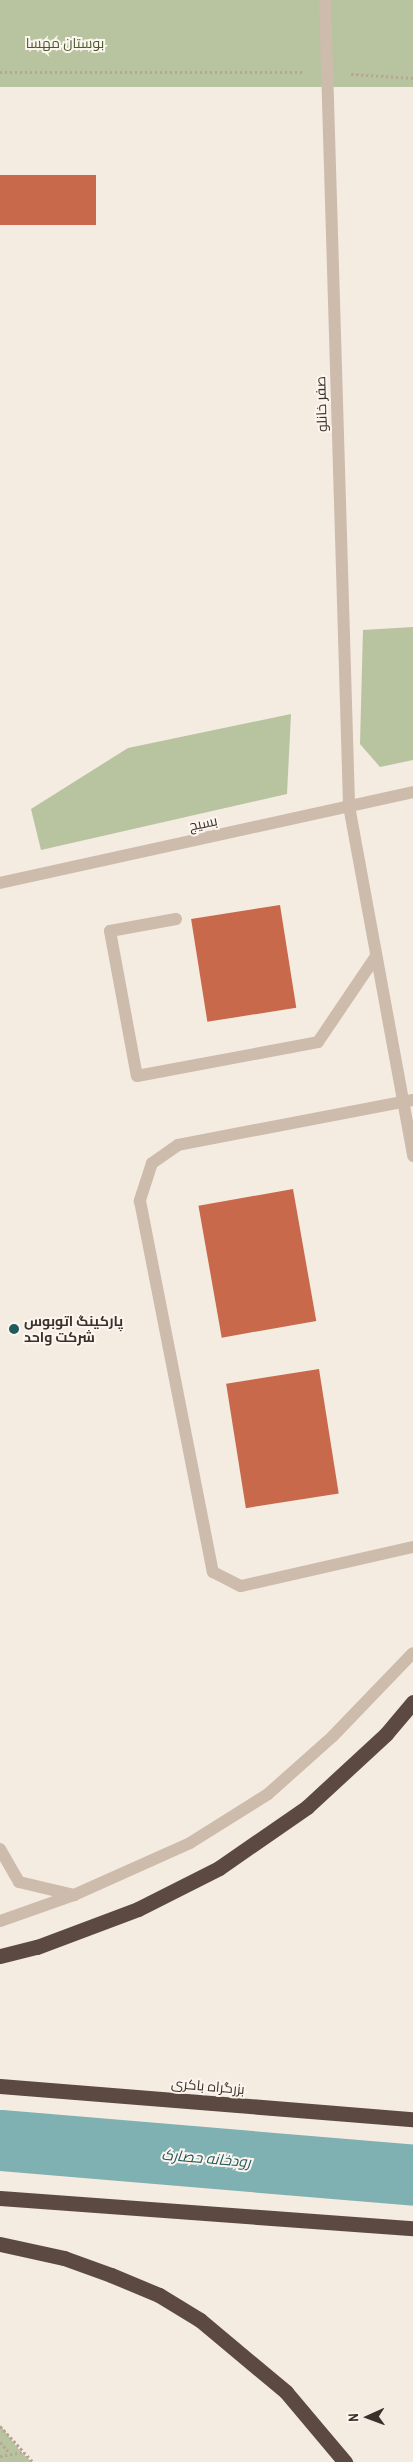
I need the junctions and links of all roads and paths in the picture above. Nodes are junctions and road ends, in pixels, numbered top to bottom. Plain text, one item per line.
1 (325, 0) edge
2 (0, 72) edge
3 (326, 72) junction
4 (413, 78) edge
5 (413, 792) edge
6 (349, 806) junction
7 (0, 883) edge
8 (176, 919) dead end
9 (376, 956) junction
10 (408, 1101) edge
11 (413, 1156) edge
12 (413, 1547) edge
13 (413, 1653) edge
14 (413, 1702) edge
15 (0, 1849) edge
16 (74, 1895) junction
17 (0, 1920) edge
18 (0, 1956) edge
19 (0, 2086) edge
20 (413, 2119) edge
21 (0, 2198) edge
22 (413, 2228) edge
23 (0, 2244) edge
24 (0, 2426) edge
25 (0, 2442) edge
26 (8, 2451) junction
27 (0, 2456) edge
28 (28, 2456) junction
29 (33, 2462) edge
30 (345, 2462) edge

1 - 3 street, صفر خانلو
2 - 3 path
3 - 4 path
3 - 6 street, صفر خانلو
5 - 6 street, بسیج
6 - 7 street, بسیج
6 - 9 street, صفر خانلو
8 - 9 street
9 - 10 street, صفر خانلو
10 - 11 street, صفر خانلو
10 - 12 street
13 - 16 street
14 - 18 highway
15 - 16 street
16 - 17 street
19 - 20 highway, بزرگراه باکری
21 - 22 highway
23 - 30 highway
24 - 28 path
25 - 26 path
26 - 27 path
26 - 28 path
28 - 29 path

